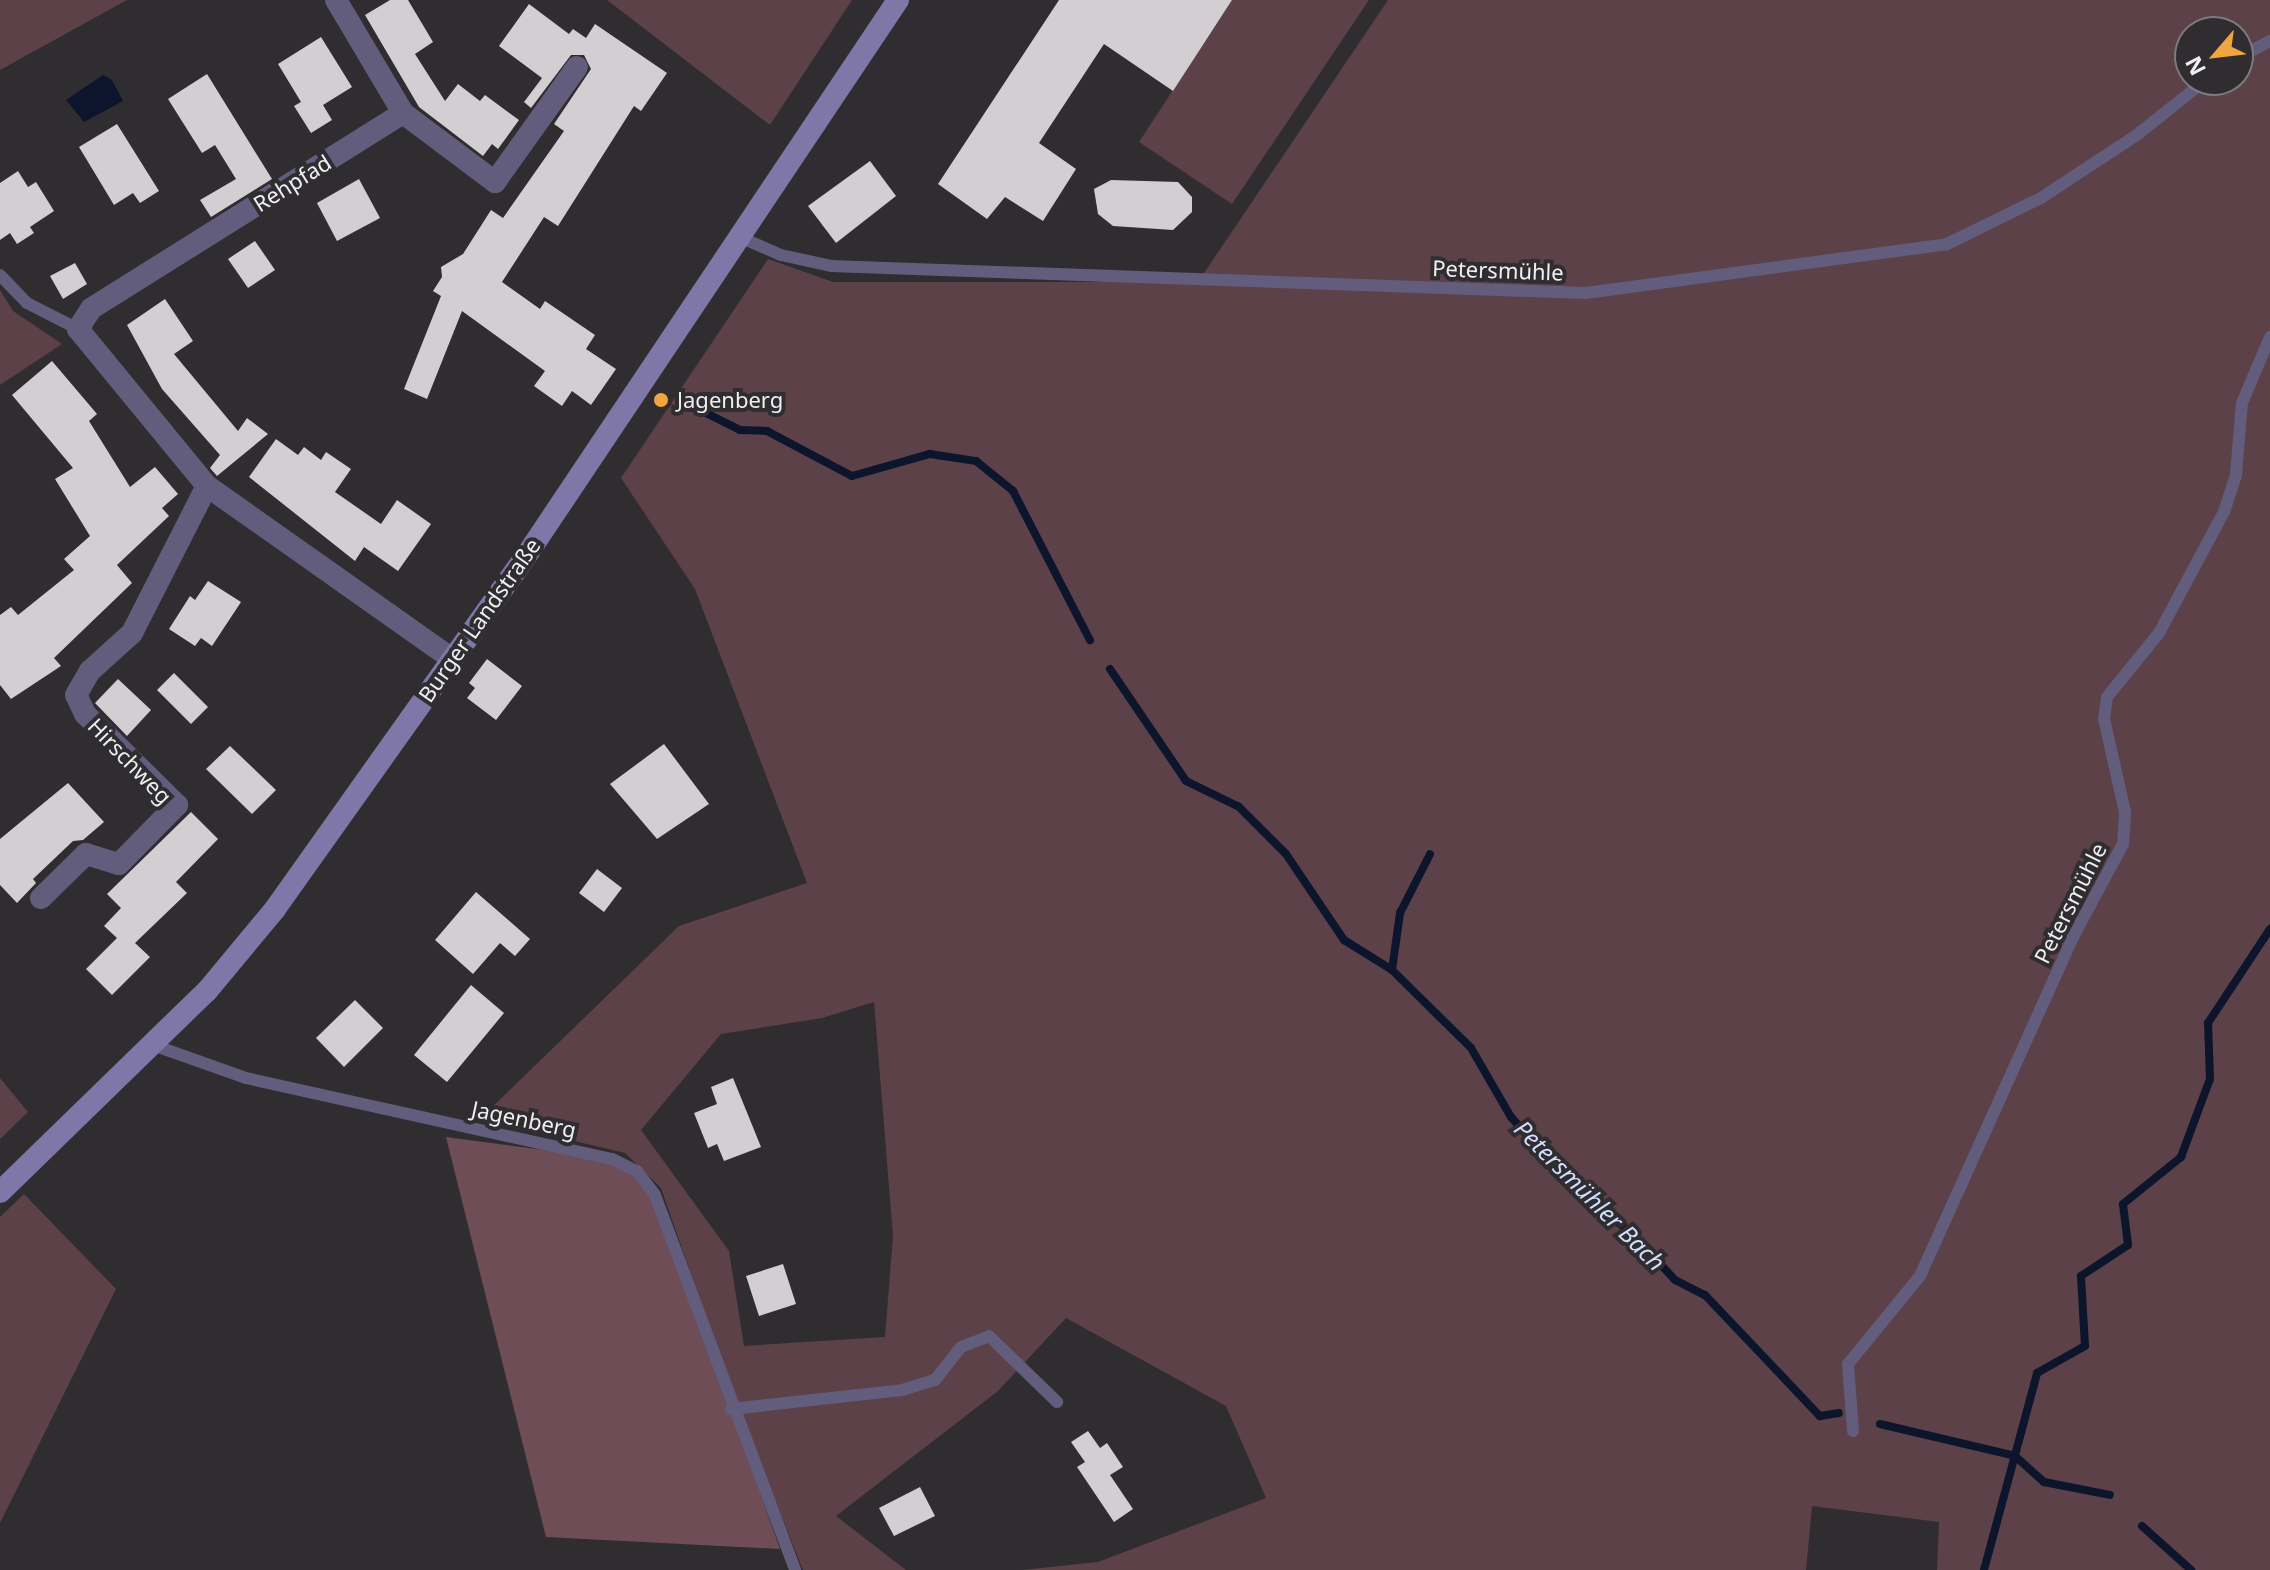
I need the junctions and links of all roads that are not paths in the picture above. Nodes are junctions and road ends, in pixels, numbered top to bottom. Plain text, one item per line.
1 (336, 0) edge
2 (898, 0) edge
3 (577, 67) dead end
4 (2186, 96) edge
5 (403, 113) junction
6 (742, 238) junction
7 (0, 275) edge
8 (78, 329) junction
9 (2270, 337) edge
10 (207, 486) junction
11 (452, 659) junction
12 (41, 898) dead end
13 (153, 1045) junction
14 (0, 1192) edge
15 (1057, 1402) dead end
16 (731, 1409) junction
17 (1853, 1431) dead end
18 (795, 1570) edge

1 - 5 street
2 - 6 main road, Burger Landstraße
3 - 5 street
4 - 6 lane, Petersmühle
5 - 8 street, Rehpfad
6 - 11 main road, Burger Landstraße
7 - 8 lane
8 - 10 street
9 - 17 lane, Petersmühle
10 - 11 street
10 - 12 street, Hirschweg
11 - 13 main road, Burger Landstraße
13 - 14 main road, Burger Landstraße
13 - 16 lane, Jagenberg
15 - 16 lane
16 - 18 lane, Jagenberg

